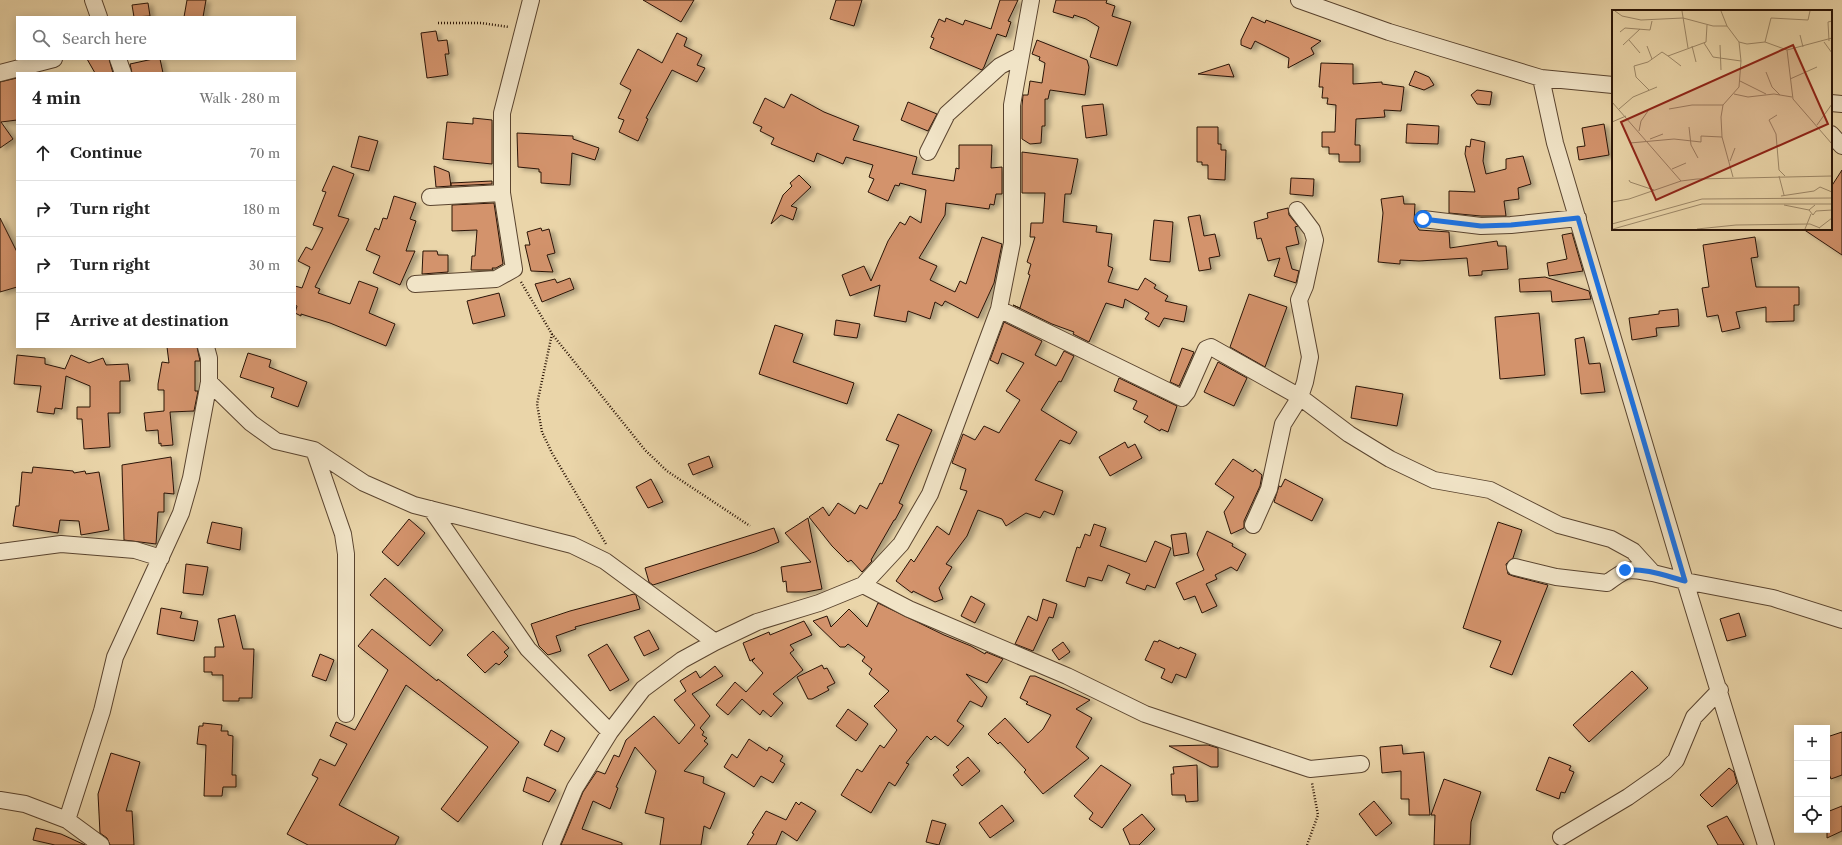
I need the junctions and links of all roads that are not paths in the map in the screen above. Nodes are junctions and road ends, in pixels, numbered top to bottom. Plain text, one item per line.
1 (93, 0) edge
2 (531, 0) edge
3 (1031, 0) edge
4 (1299, 0) edge
5 (99, 16) edge
6 (1020, 56) junction
7 (50, 60) edge
8 (118, 60) edge
9 (123, 72) edge
10 (0, 73) edge
11 (1541, 78) junction
12 (1612, 84) edge
13 (1832, 103) edge
14 (1842, 104) edge
15 (1832, 135) edge
16 (1842, 146) edge
17 (928, 152) dead end
18 (502, 193) junction
19 (430, 197) dead end
20 (1297, 210) dead end
21 (1578, 218) junction
22 (1423, 219) dead end
23 (415, 284) dead end
24 (999, 309) junction
25 (206, 348) edge
26 (209, 382) junction
27 (1300, 397) junction
28 (314, 450) junction
29 (431, 509) junction
30 (1253, 525) dead end
31 (0, 552) edge
32 (160, 558) junction
33 (1515, 567) dead end
34 (1653, 572) junction
35 (1685, 581) junction
36 (863, 585) junction
37 (1842, 620) edge
38 (715, 642) junction
39 (1720, 690) junction
40 (346, 714) dead end
41 (610, 732) junction
42 (1361, 764) dead end
43 (0, 800) edge
44 (67, 820) junction
45 (1560, 837) dead end
46 (101, 845) edge
47 (551, 845) edge
48 (1766, 845) edge

1 - 5 street
2 - 18 street
3 - 6 street
4 - 11 street
6 - 17 street
6 - 24 street
7 - 10 street
8 - 9 street
11 - 12 street
11 - 21 street
13 - 14 street
15 - 16 street
18 - 19 street
18 - 23 street
20 - 27 street
21 - 22 street
21 - 35 street
24 - 27 street
24 - 36 street
25 - 26 street
26 - 28 street
26 - 32 street
27 - 30 street
27 - 34 street
28 - 29 street
28 - 40 street
29 - 38 street
29 - 41 street
31 - 32 street
32 - 44 street
33 - 34 street
34 - 35 street
35 - 37 street
35 - 39 street
36 - 38 street
36 - 42 street
38 - 41 street
39 - 45 street
39 - 48 street
41 - 47 street
43 - 44 street
44 - 46 street

